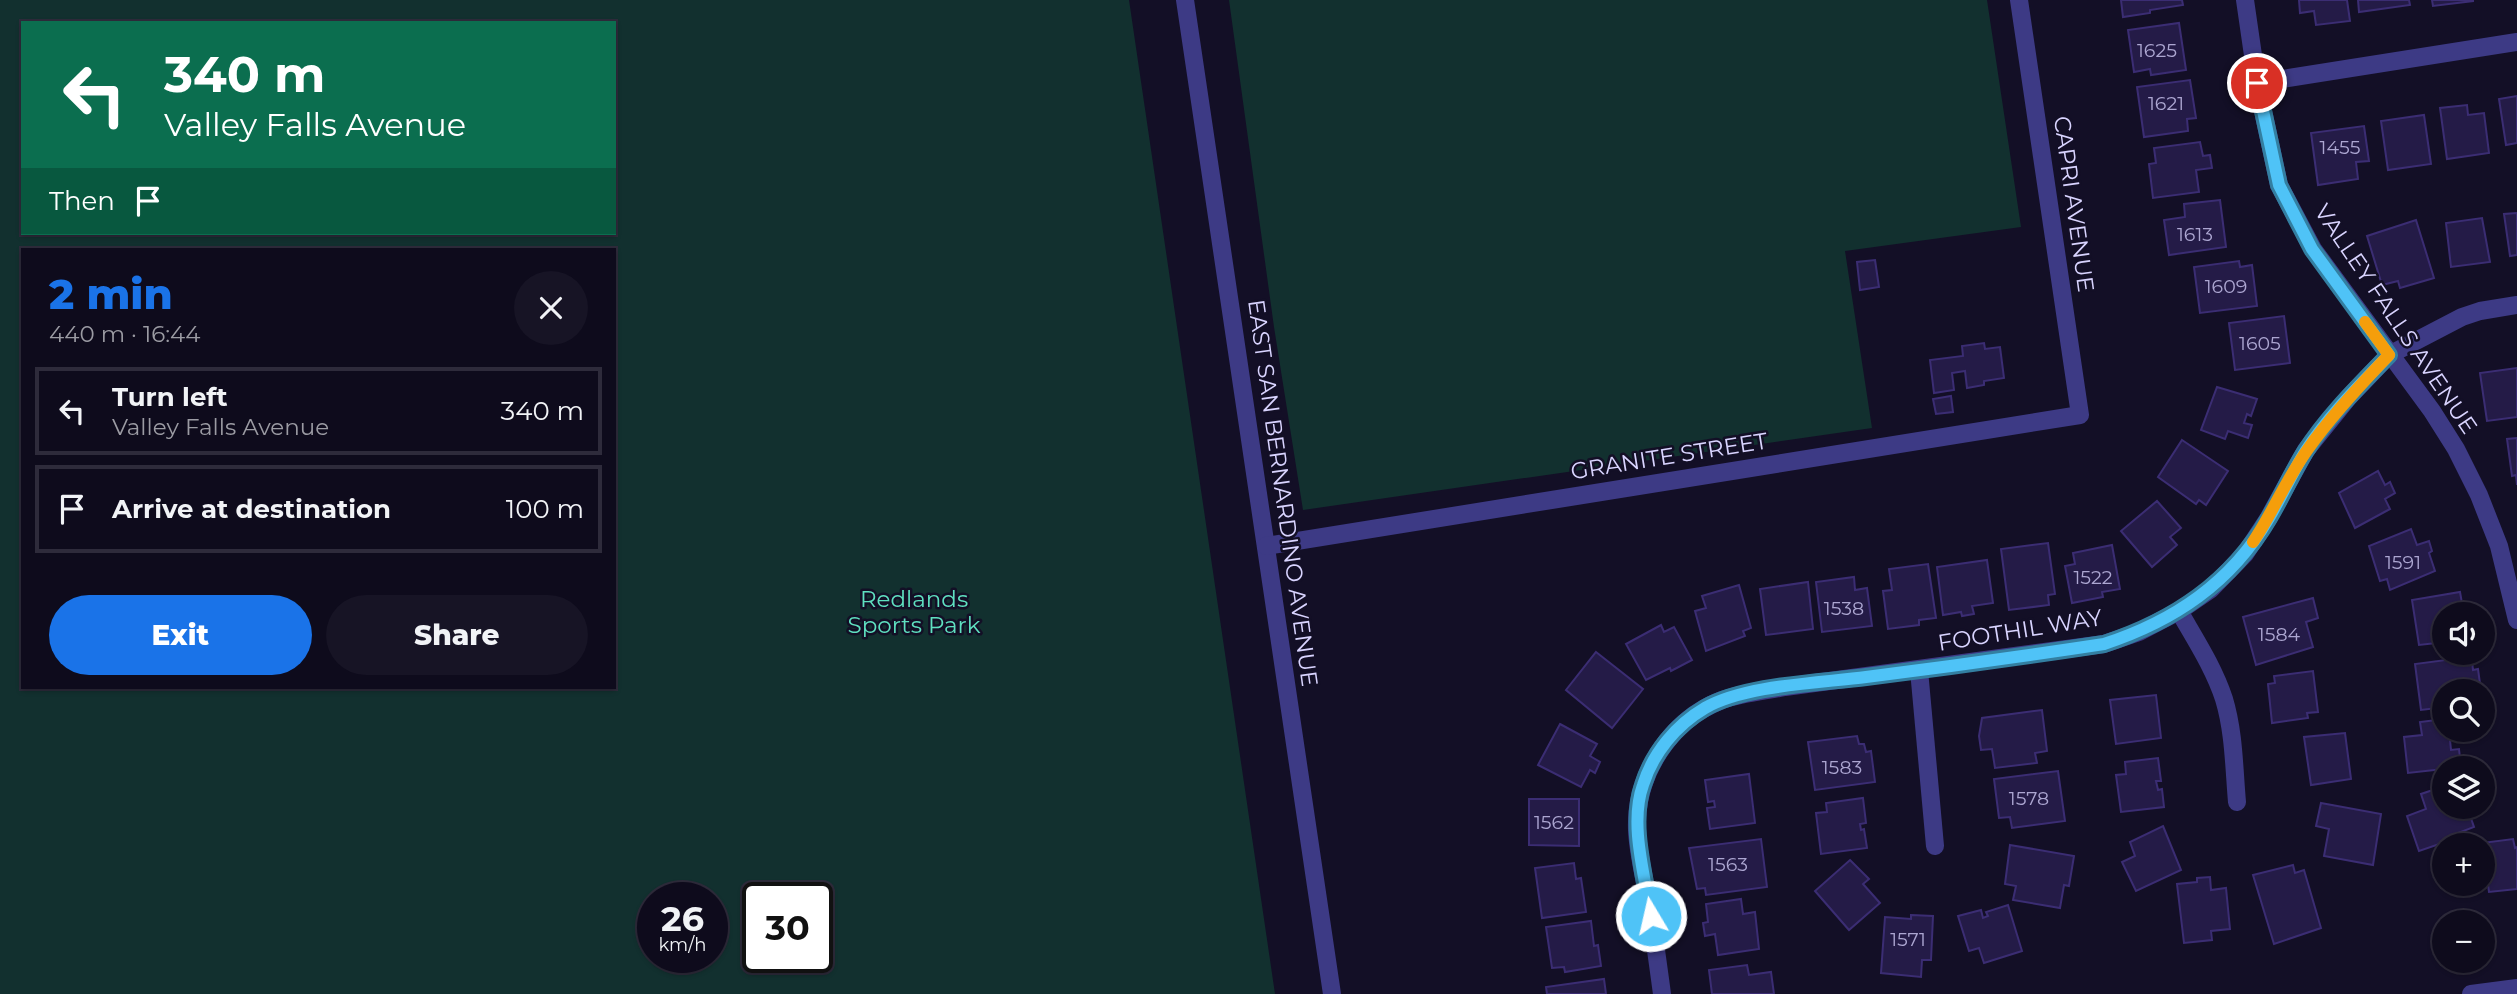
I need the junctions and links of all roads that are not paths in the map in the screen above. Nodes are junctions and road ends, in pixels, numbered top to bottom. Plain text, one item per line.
1 (1185, 0) edge
2 (2020, 0) edge
3 (2245, 0) edge
4 (2517, 42) edge
5 (2257, 83) junction
6 (2517, 305) edge
7 (2389, 355) junction
8 (2080, 415) joint
9 (1266, 546) junction
10 (2179, 611) junction
11 (2517, 620) edge
12 (1919, 670) junction
13 (2237, 802) dead end
14 (1935, 846) dead end
15 (2517, 988) edge
16 (1332, 994) edge
17 (1662, 994) edge
18 (2471, 994) edge

1 - 9 street, EAST SAN BERNARDINO AVENUE
2 - 8 street, CAPRI AVENUE
3 - 5 street, VALLEY FALLS AVENUE
4 - 5 street
5 - 7 street, VALLEY FALLS AVENUE
6 - 7 street, FOOTHIL WAY
7 - 10 street, FOOTHIL WAY
7 - 11 street, VALLEY FALLS AVENUE
8 - 9 street, GRANITE STREET
9 - 16 street, EAST SAN BERNARDINO AVENUE
10 - 12 street, FOOTHIL WAY
10 - 13 street
12 - 14 street
12 - 17 street, FOOTHIL WAY
15 - 18 street

